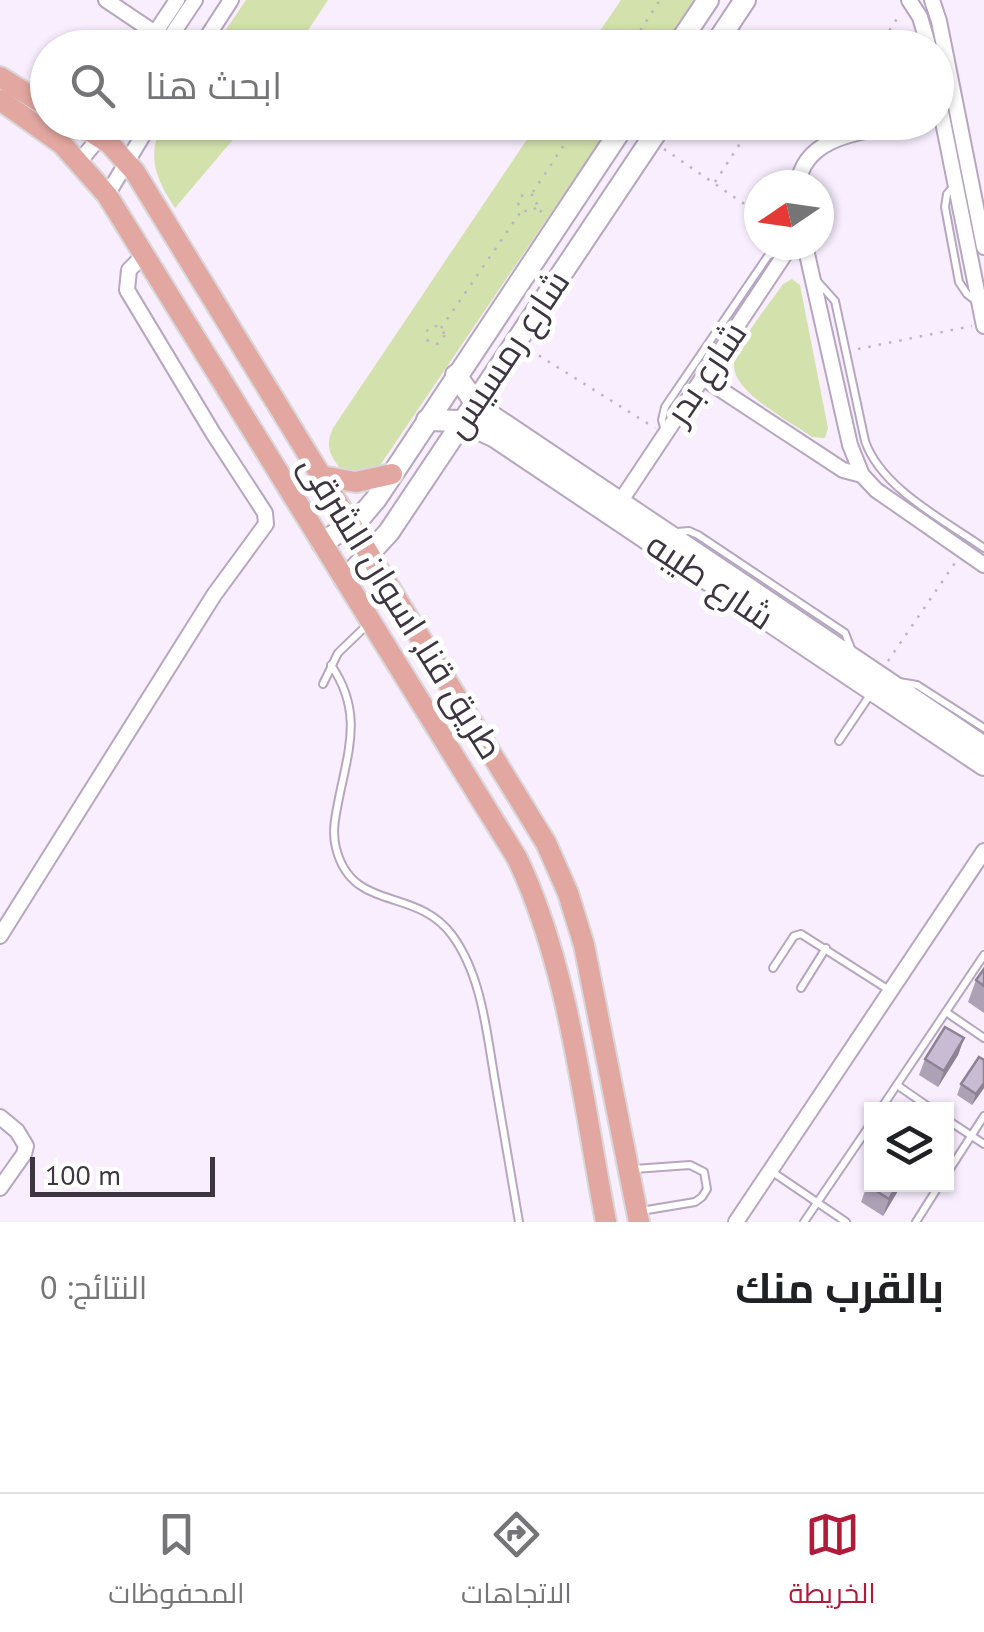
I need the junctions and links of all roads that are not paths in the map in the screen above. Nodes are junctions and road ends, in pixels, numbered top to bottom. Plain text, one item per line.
1 (106, 0) edge
2 (177, 0) edge
3 (196, 0) edge
4 (231, 0) edge
5 (708, 0) edge
6 (745, 0) edge
7 (909, 0) edge
8 (937, 2) edge
9 (151, 30) edge
10 (157, 30) edge
11 (175, 30) edge
12 (211, 30) edge
13 (688, 30) edge
14 (725, 30) edge
15 (924, 30) edge
16 (942, 30) edge
17 (0, 77) edge
18 (954, 90) edge
19 (30, 95) edge
20 (0, 100) edge
21 (30, 120) edge
22 (58, 140) edge
23 (98, 140) edge
24 (113, 140) edge
25 (139, 140) edge
26 (614, 140) edge
27 (652, 140) edge
28 (839, 140) edge
29 (945, 140) edge
30 (80, 160) junction
31 (126, 160) junction
32 (802, 170) edge
33 (956, 184) junction
34 (107, 194) junction
35 (984, 246) edge
36 (144, 254) junction
37 (765, 260) edge
38 (785, 260) edge
39 (802, 260) edge
40 (979, 276) edge
41 (811, 278) junction
42 (979, 302) junction
43 (984, 325) edge
44 (456, 375) junction
45 (703, 378) junction
46 (474, 401) junction
47 (427, 420) junction
48 (461, 422) junction
49 (665, 433) junction
50 (880, 472) junction
51 (392, 474) junction
52 (321, 476) junction
53 (865, 479) junction
54 (620, 502) junction
55 (351, 526) junction
56 (322, 543) junction
57 (984, 548) edge
58 (369, 556) junction
59 (984, 569) edge
60 (345, 580) junction
61 (372, 622) junction
62 (331, 665) junction
63 (881, 682) junction
64 (323, 684) dead end
65 (984, 728) edge
66 (839, 741) dead end
67 (984, 746) edge
68 (984, 765) edge
69 (984, 851) edge
70 (0, 936) edge
71 (826, 948) junction
72 (984, 955) edge
73 (773, 968) dead end
74 (801, 988) dead end
75 (890, 991) junction
76 (946, 1012) junction
77 (984, 1038) edge
78 (896, 1085) junction
79 (885, 1102) edge
80 (921, 1102) edge
81 (984, 1116) edge
82 (0, 1117) edge
83 (954, 1124) edge
84 (864, 1134) edge
85 (972, 1136) junction
86 (984, 1144) edge
87 (954, 1162) edge
88 (628, 1167) junction
89 (770, 1170) junction
90 (0, 1188) edge
91 (935, 1192) edge
92 (817, 1202) junction
93 (640, 1218) edge
94 (519, 1222) edge
95 (606, 1222) edge
96 (736, 1222) edge
97 (804, 1222) edge
98 (846, 1222) edge
99 (916, 1222) edge

1 - 9 street
2 - 10 street
3 - 11 street
4 - 12 street
5 - 13 main road
6 - 14 main road
7 - 15 street
8 - 16 street
17 - 19 main road
18 - 35 street
20 - 21 main road, طريق قنا, اسوان الشرقى
22 - 30 main road, طريق قنا, اسوان الشرقى
23 - 30 street
24 - 31 main road, طريق قنا, اسوان الشرقى
25 - 31 street
26 - 44 main road, شارع رمسيس
27 - 46 main road, شارع رمسيس
28 - 32 street
29 - 33 street
30 - 34 main road, طريق قنا, اسوان الشرقى
31 - 34 street
31 - 52 main road, طريق قنا, اسوان الشرقى
33 - 40 street
33 - 42 lane
34 - 36 main road, طريق قنا, اسوان الشرقى
36 - 56 main road, طريق قنا, اسوان الشرقى
36 - 70 street
37 - 49 lane
38 - 45 street, شارع بدر
39 - 41 street
40 - 42 street
41 - 50 lane
41 - 53 street
42 - 43 street
44 - 46 main road, شارع طيبه
44 - 47 main road, شارع رمسيس
45 - 49 street, شارع بدر
45 - 53 street
46 - 48 main road, شارع رمسيس
46 - 54 main road, شارع طيبه
47 - 48 main road, شارع طيبه
47 - 51 main road, شارع رمسيس
48 - 58 main road, شارع رمسيس
48 - 63 main road, شارع طيبه
49 - 54 street, شارع بدر
50 - 53 street
50 - 57 lane
51 - 52 main road
51 - 55 main road, شارع رمسيس
52 - 55 main road, طريق قنا, اسوان الشرقى
53 - 59 street
54 - 63 main road, شارع طيبه
55 - 56 main road, شارع رمسيس
55 - 58 main road, طريق قنا, اسوان الشرقى
56 - 60 main road, طريق قنا, اسوان الشرقى
58 - 60 main road, شارع رمسيس
58 - 88 main road, طريق قنا, اسوان الشرقى
60 - 61 main road, طريق قنا, اسوان الشرقى
61 - 62 lane
61 - 95 main road, طريق قنا, اسوان الشرقى
62 - 64 lane
62 - 94 lane
63 - 65 lane
63 - 66 lane
63 - 67 main road, شارع طيبه
63 - 68 main road, شارع طيبه
69 - 75 street
71 - 73 lane
71 - 74 lane
71 - 75 lane
72 - 76 lane
75 - 89 street
76 - 77 lane
76 - 78 lane
78 - 79 lane
78 - 80 lane
81 - 85 lane
82 - 90 street
83 - 85 lane
84 - 92 lane
85 - 86 lane
85 - 87 lane
88 - 93 main road, طريق قنا, اسوان الشرقى
88 - 93 lane
89 - 92 lane
89 - 96 street
91 - 99 lane
92 - 97 lane
92 - 98 lane

